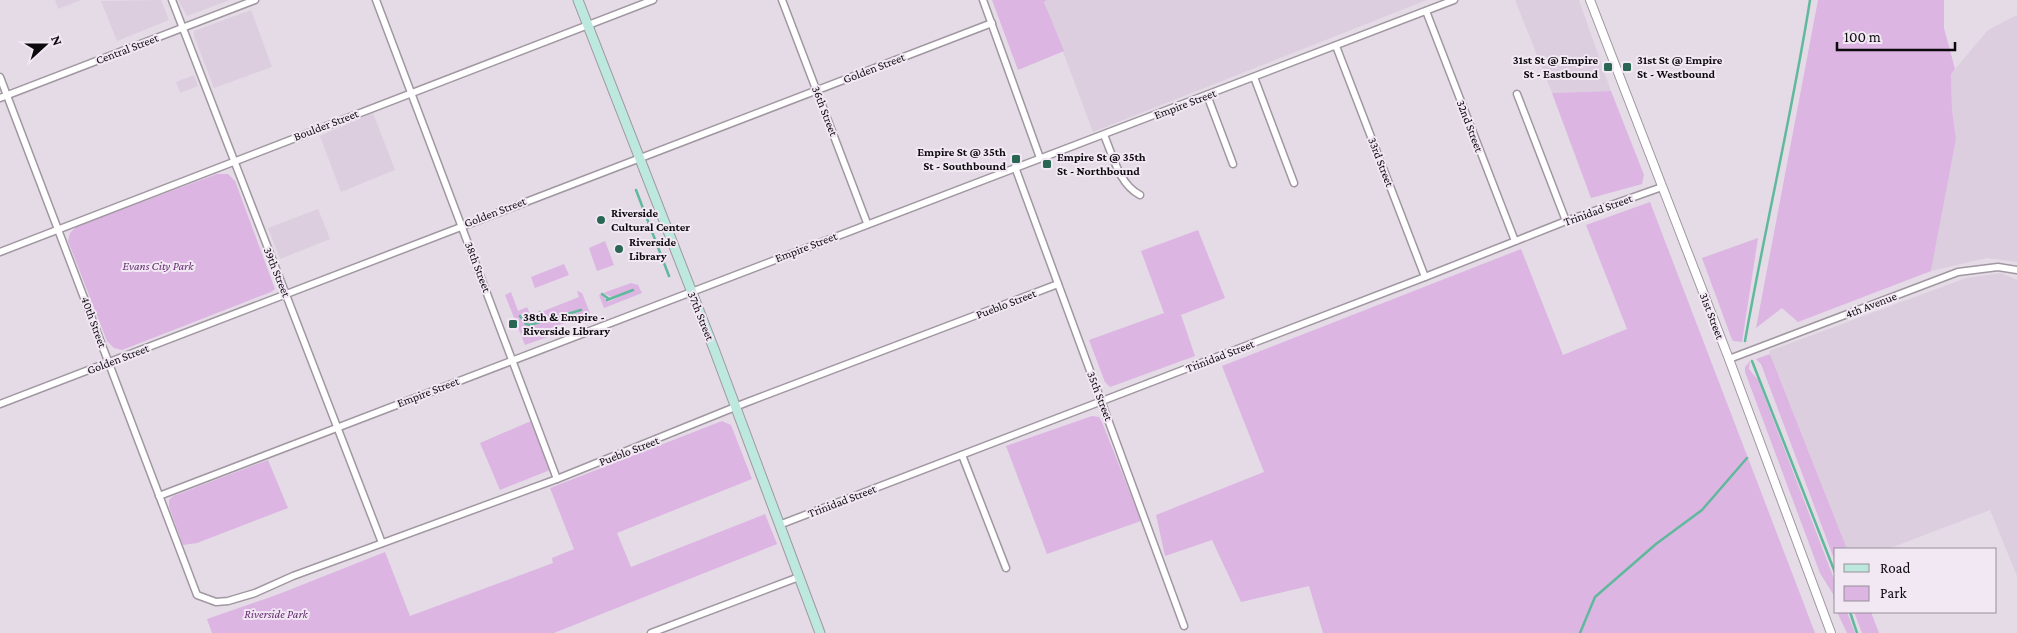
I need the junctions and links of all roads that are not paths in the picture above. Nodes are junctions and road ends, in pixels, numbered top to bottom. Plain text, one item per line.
1 (172, 0) edge
2 (255, 0) edge
3 (376, 0) edge
4 (578, 0) edge
5 (653, 0) edge
6 (782, 0) edge
7 (983, 0) edge
8 (1454, 0) edge
9 (1590, 0) edge
10 (1426, 11) junction
11 (992, 23) junction
12 (588, 25) junction
13 (182, 27) junction
14 (1336, 46) junction
15 (0, 77) edge
16 (1254, 77) junction
17 (817, 90) junction
18 (411, 92) junction
19 (1516, 94) dead end
20 (7, 95) junction
21 (1207, 95) junction
22 (0, 98) edge
23 (1104, 135) junction
24 (639, 158) junction
25 (1040, 158) junction
26 (234, 161) junction
27 (1233, 164) dead end
28 (1015, 167) junction
29 (1294, 183) dead end
30 (1662, 187) junction
31 (1140, 195) dead end
32 (1566, 221) junction
33 (867, 223) junction
34 (462, 225) junction
35 (59, 229) junction
36 (1515, 241) junction
37 (0, 252) edge
38 (2017, 270) edge
39 (1425, 277) junction
40 (1058, 284) junction
41 (691, 291) junction
42 (286, 294) junction
43 (1729, 359) junction
44 (512, 360) junction
45 (109, 362) junction
46 (1103, 402) junction
47 (0, 404) edge
48 (735, 407) junction
49 (338, 426) junction
50 (962, 455) junction
51 (557, 479) junction
52 (159, 496) junction
53 (779, 526) junction
54 (382, 543) junction
55 (1006, 568) dead end
56 (799, 577) junction
57 (197, 595) joint
58 (1184, 626) dead end
59 (651, 633) edge
60 (820, 633) edge
61 (1831, 633) edge

1 - 13 street, 39th Street
2 - 13 street, Central Street
3 - 18 street, 38th Street
4 - 12 main road, 37th Street
5 - 12 street, Boulder Street
6 - 17 street, 36th Street
7 - 11 street
8 - 10 street, Empire Street
9 - 30 street, 31st Street
10 - 14 street, Empire Street
10 - 36 street, 32nd Street
11 - 17 street, Golden Street
11 - 25 street
12 - 18 street, Boulder Street
12 - 24 main road, 37th Street
13 - 20 street, Central Street
13 - 26 street, 39th Street
14 - 16 street, Empire Street
14 - 39 street, 33rd Street
15 - 20 street, 40th Street
16 - 21 street, Empire Street
16 - 29 street
17 - 24 street, Golden Street
17 - 33 street, 36th Street
18 - 26 street, Boulder Street
18 - 34 street, 38th Street
19 - 32 street
20 - 22 street, Central Street
20 - 35 street, 40th Street
21 - 23 street, Empire Street
21 - 27 street
23 - 25 street, Empire Street
23 - 31 street
24 - 34 street, Golden Street
24 - 41 main road, 37th Street
25 - 28 street, Empire Street
26 - 35 street, Boulder Street
26 - 42 street, 39th Street
28 - 33 street, Empire Street
28 - 40 street, 35th Street
30 - 32 street, Trinidad Street
30 - 43 street, 31st Street
32 - 36 street, Trinidad Street
33 - 41 street, Empire Street
34 - 42 street, Golden Street
34 - 44 street, 38th Street
35 - 37 street, Boulder Street
35 - 45 street, 40th Street
36 - 39 street, Trinidad Street
38 - 43 street, 4th Avenue
39 - 46 street, Trinidad Street
40 - 46 street, 35th Street
40 - 48 street, Pueblo Street
41 - 44 street, Empire Street
41 - 48 main road, 37th Street
42 - 45 street, Golden Street
42 - 49 street, 39th Street
43 - 61 street, 31st Street
44 - 49 street, Empire Street
44 - 51 street, 38th Street
45 - 47 street, Golden Street
45 - 52 street, 40th Street
46 - 50 street, Trinidad Street
46 - 58 street, 35th Street
48 - 51 street, Pueblo Street
48 - 53 main road, 37th Street
49 - 52 street, Empire Street
49 - 54 street, 39th Street
50 - 53 street, Trinidad Street
50 - 55 street
51 - 54 street, Pueblo Street
52 - 57 street, 40th Street
53 - 56 main road, 37th Street
54 - 57 street, Pueblo Street
56 - 59 street
56 - 60 main road, 37th Street

